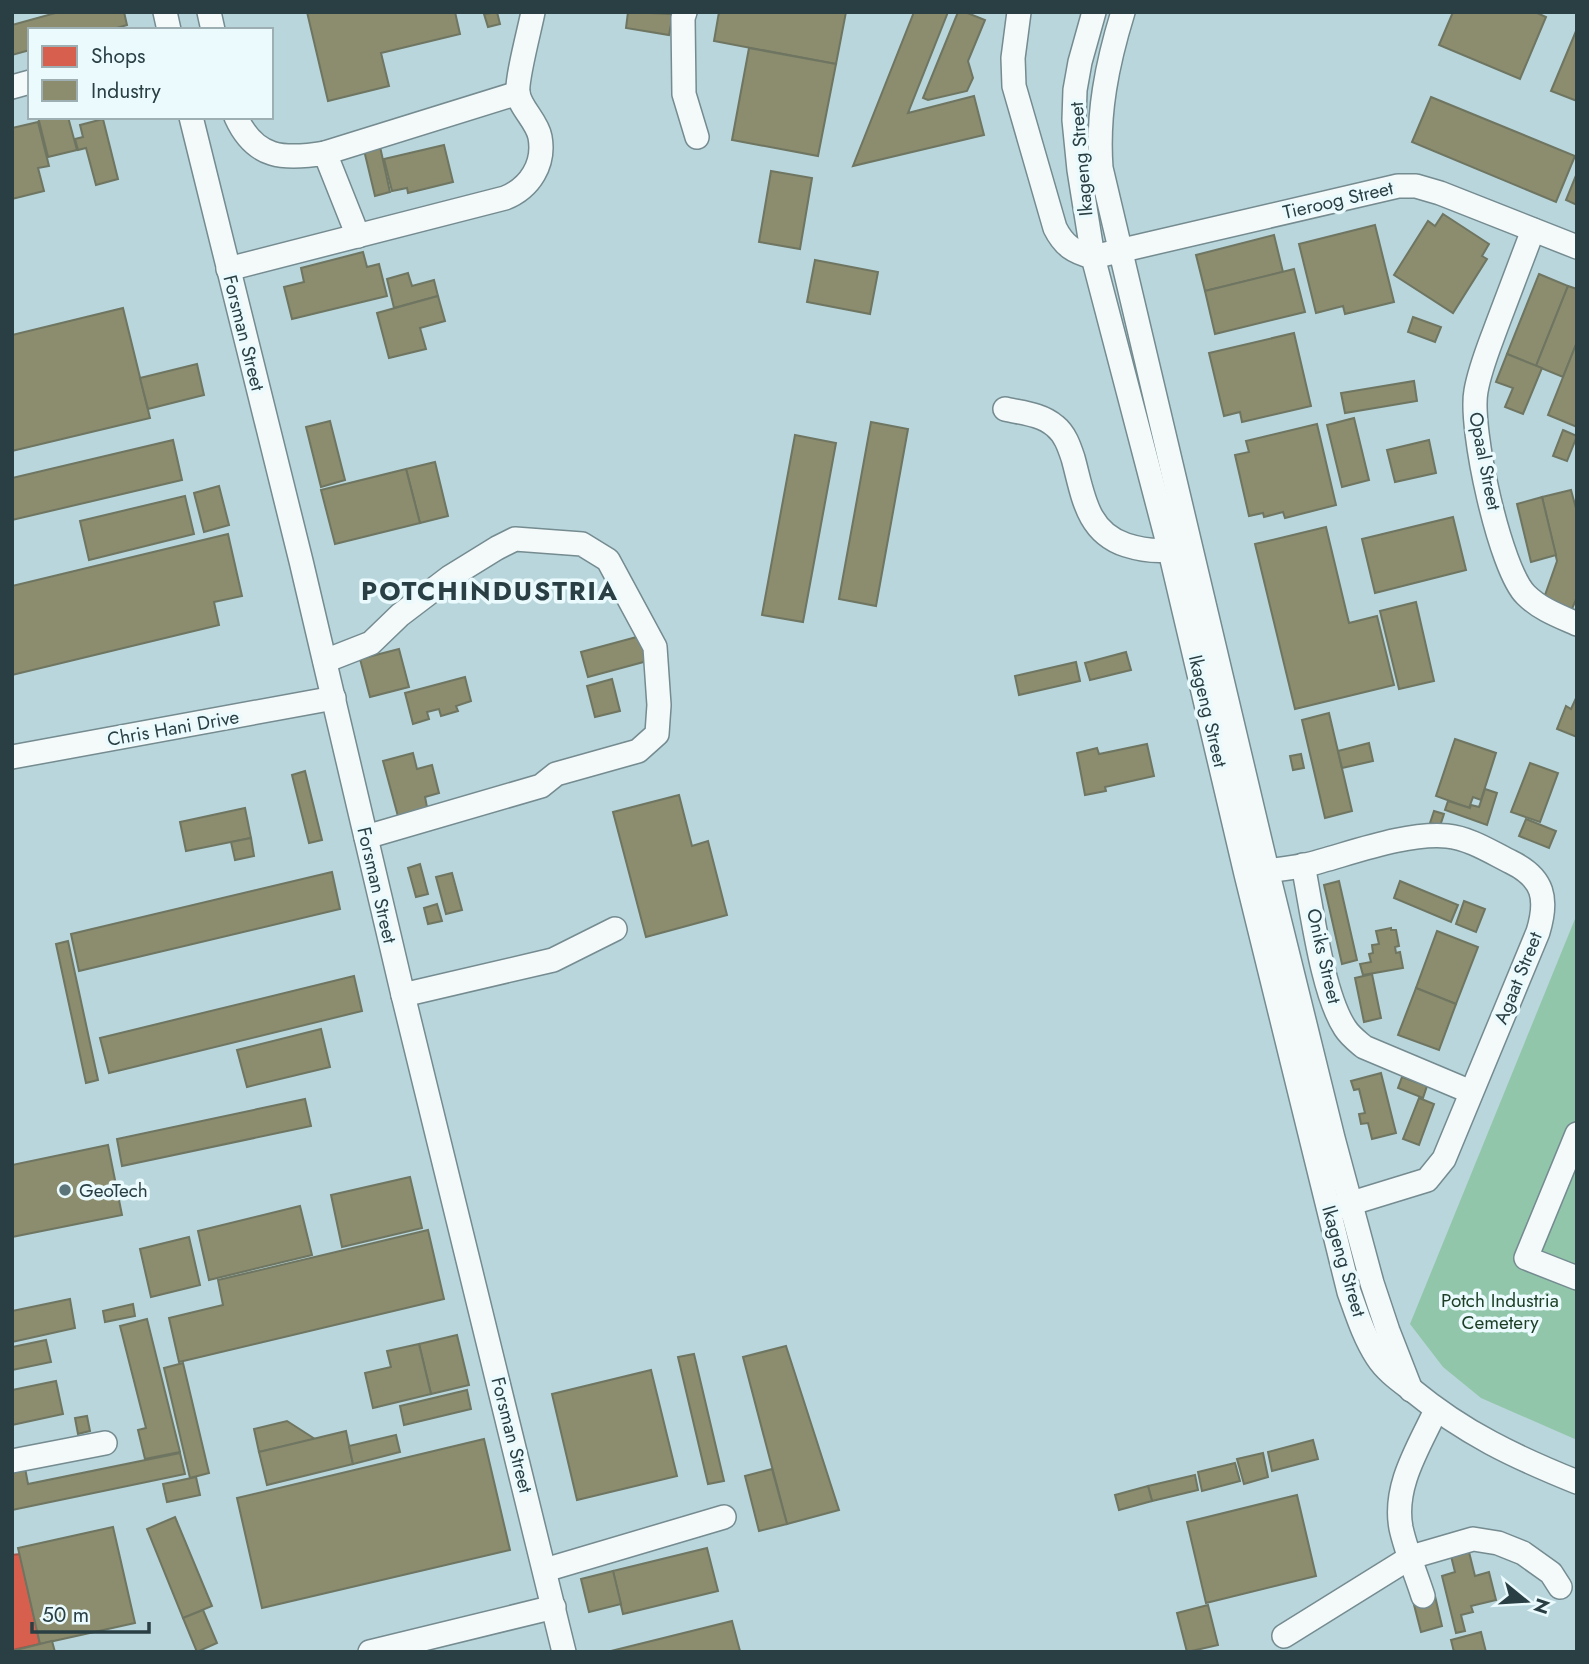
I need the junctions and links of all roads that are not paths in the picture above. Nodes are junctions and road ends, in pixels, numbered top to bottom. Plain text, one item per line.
1 (533, 12) edge
2 (685, 12) edge
3 (1019, 12) edge
4 (1094, 12) edge
5 (1124, 12) edge
6 (518, 93) junction
7 (191, 119) edge
8 (237, 119) edge
9 (697, 137) dead end
10 (325, 153) junction
11 (1533, 230) junction
12 (358, 236) junction
13 (1577, 247) edge
14 (1121, 250) junction
15 (1093, 257) junction
16 (228, 269) junction
17 (1005, 409) dead end
18 (1159, 464) junction
19 (1180, 548) junction
20 (1577, 624) edge
21 (325, 661) junction
22 (334, 698) junction
23 (12, 757) edge
24 (366, 837) junction
25 (1303, 865) junction
26 (1257, 872) junction
27 (615, 929) dead end
28 (403, 995) junction
29 (1471, 1092) junction
30 (1577, 1135) edge
31 (1352, 1203) junction
32 (1329, 1210) junction
33 (1577, 1278) edge
34 (1411, 1390) junction
35 (1436, 1410) junction
36 (105, 1443) dead end
37 (12, 1461) edge
38 (1577, 1482) edge
39 (724, 1517) dead end
40 (1411, 1557) junction
41 (545, 1570) junction
42 (1560, 1587) dead end
43 (1423, 1596) dead end
44 (554, 1607) junction
45 (1284, 1636) dead end
46 (370, 1652) edge
47 (564, 1652) edge

1 - 6 street
2 - 9 street
3 - 15 street
4 - 15 street, Ikageng Street
5 - 14 street, Ikageng Street
6 - 10 street
6 - 12 street
7 - 16 street, Forsman Street
8 - 10 street
10 - 12 street
11 - 13 street, Tieroog Street
11 - 14 street, Tieroog Street
11 - 20 street, Opaal Street
12 - 16 street
14 - 15 street, Tieroog Street
14 - 18 street, Ikageng Street
15 - 18 street, Ikageng Street
16 - 21 street, Forsman Street
17 - 19 street
18 - 19 street, Ikageng Street
19 - 26 street, Ikageng Street
21 - 22 street, Forsman Street
21 - 24 street
22 - 23 street, Chris Hani Drive
22 - 24 street, Forsman Street
24 - 28 street, Forsman Street
25 - 26 street, Agaat Street
25 - 29 street, Oniks Street
25 - 29 street, Agaat Street
26 - 31 street, Ikageng Street
26 - 32 street, Ikageng Street
27 - 28 street
28 - 41 street, Forsman Street
29 - 31 street, Agaat Street
30 - 33 street
31 - 32 street, Agaat Street
31 - 34 street, Ikageng Street
32 - 34 street, Ikageng Street
34 - 35 street, Ikageng Street
35 - 38 street, Ikageng Street
35 - 40 street
36 - 37 street
39 - 41 street
40 - 42 street
40 - 43 street
40 - 45 street
41 - 44 street, Forsman Street
44 - 46 street
44 - 47 street, Forsman Street

